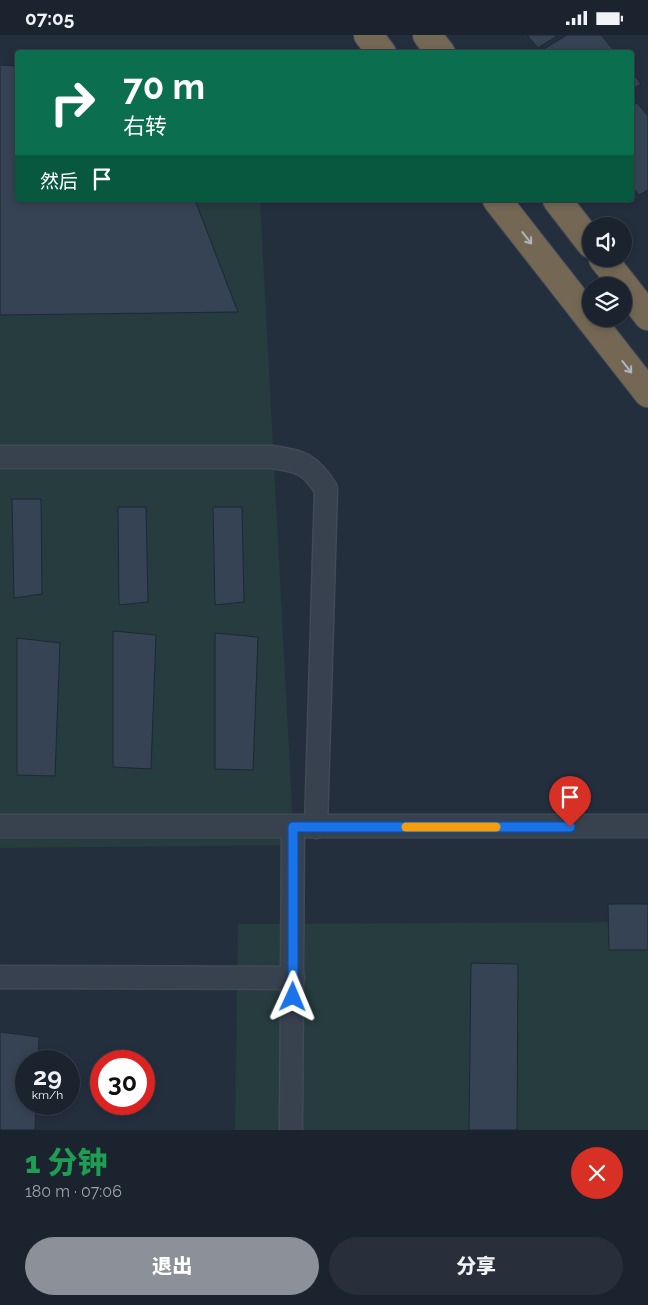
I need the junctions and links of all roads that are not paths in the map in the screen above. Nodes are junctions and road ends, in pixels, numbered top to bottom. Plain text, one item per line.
1 (368, 35) edge
2 (428, 35) edge
3 (380, 50) edge
4 (439, 50) edge
5 (499, 202) edge
6 (559, 202) edge
7 (582, 232) edge
8 (609, 267) edge
9 (648, 316) edge
10 (648, 393) edge
11 (0, 457) edge
12 (0, 826) edge
13 (648, 826) edge
14 (293, 827) junction
15 (316, 827) junction
16 (0, 977) edge
17 (293, 978) junction
18 (292, 1130) edge

1 - 3 highway
2 - 4 highway
5 -> 10 highway
6 - 7 highway
8 - 9 highway
11 - 15 street
12 - 14 street
13 - 15 street
14 - 15 street
14 - 17 street
16 - 17 street
17 - 18 street

